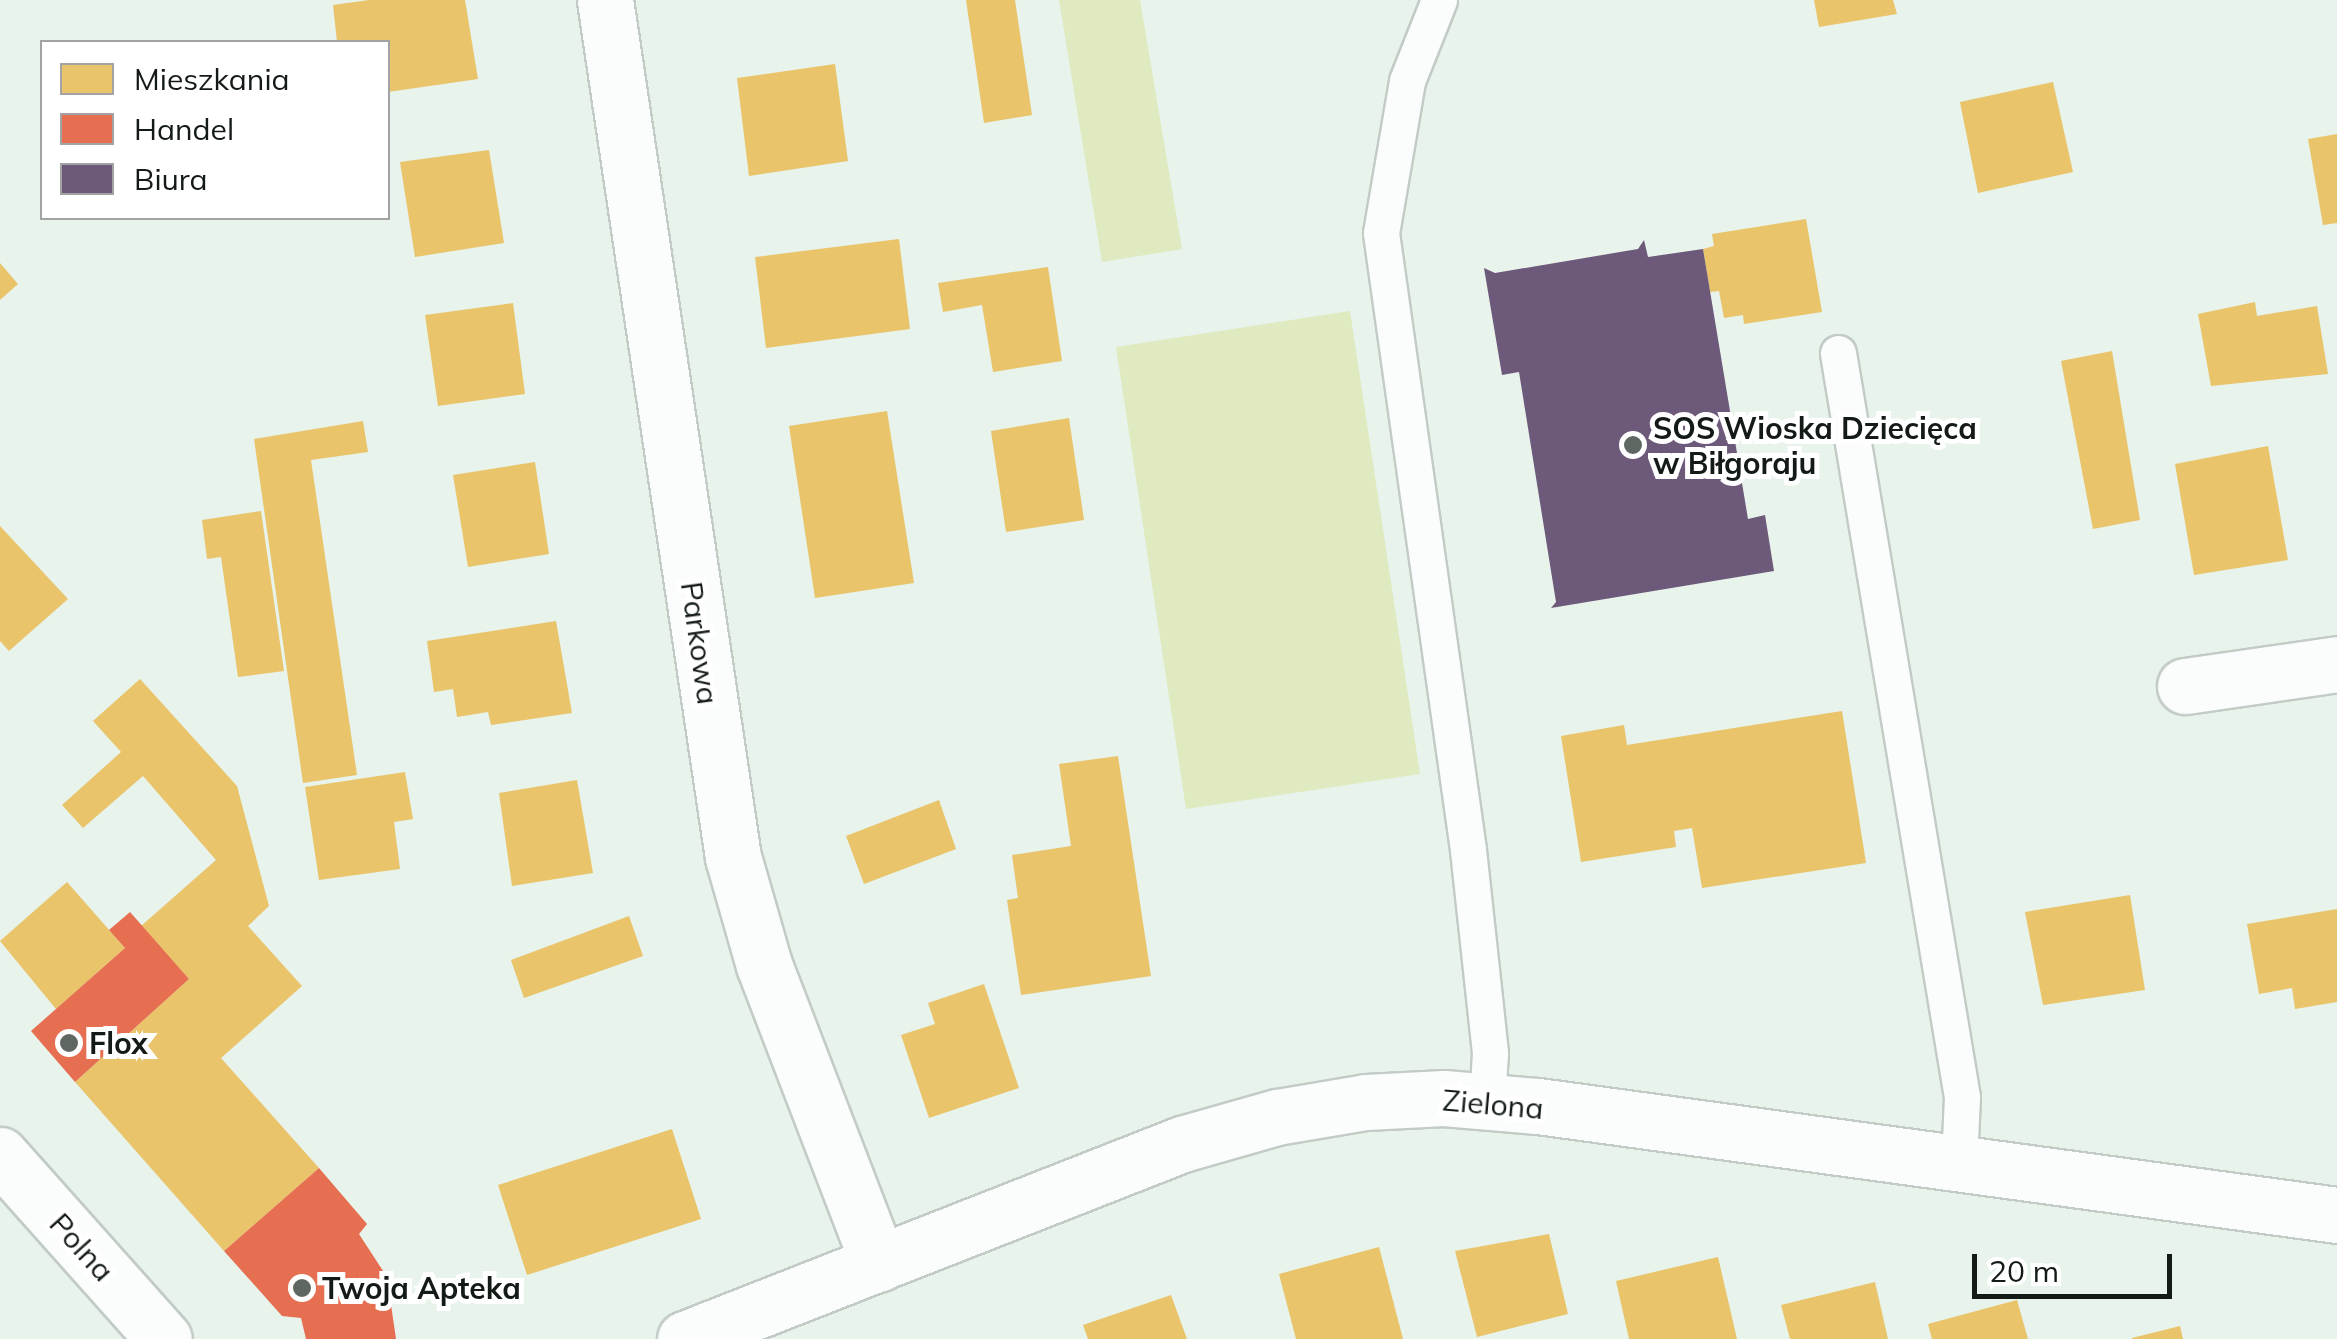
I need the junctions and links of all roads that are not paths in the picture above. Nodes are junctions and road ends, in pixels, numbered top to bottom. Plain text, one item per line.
1 (605, 0) edge
2 (1439, 0) edge
3 (1838, 353) dead end
4 (2337, 664) edge
5 (2185, 686) dead end
6 (1487, 1101) junction
7 (0, 1155) edge
8 (1960, 1163) junction
9 (2337, 1215) edge
10 (879, 1264) junction
11 (786, 1320) edge
12 (164, 1339) edge
13 (685, 1339) edge

1 - 10 street, Parkowa
2 - 6 lane
3 - 8 lane
4 - 5 street
6 - 8 street, Zielona
6 - 10 street, Zielona
7 - 12 street, Polna
8 - 9 street, Zielona
10 - 11 street, Zielona
11 - 13 street, Zielona

